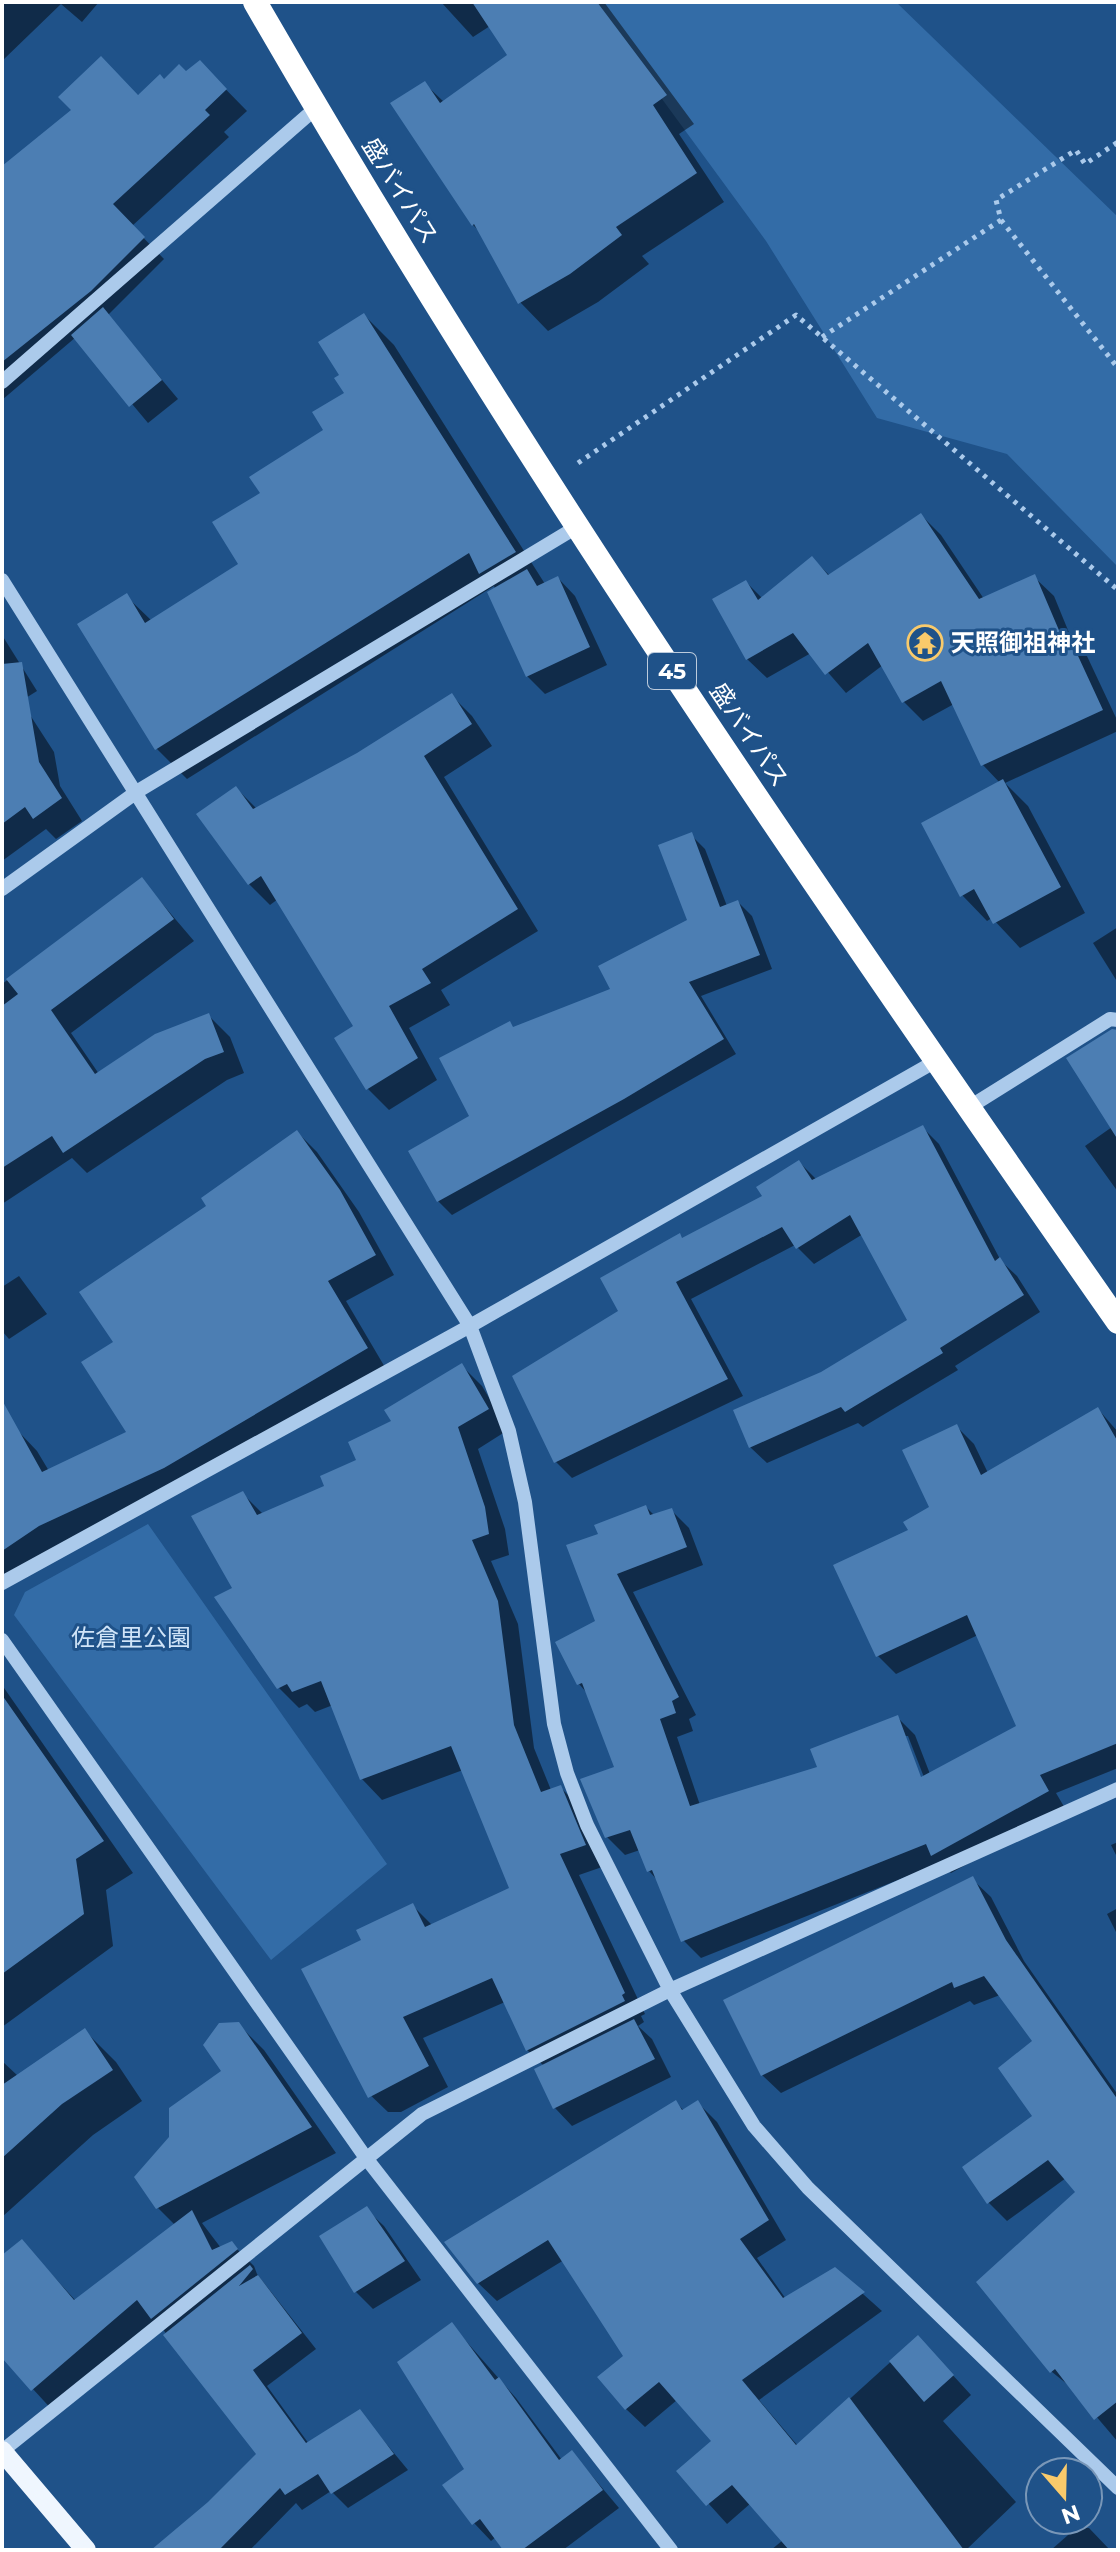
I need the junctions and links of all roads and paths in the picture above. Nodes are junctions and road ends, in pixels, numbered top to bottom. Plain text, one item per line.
1 (255, 2) edge
2 (316, 108) junction
3 (1118, 142) edge
4 (1001, 220) junction
5 (822, 337) junction
6 (1118, 368) edge
7 (2, 382) edge
8 (547, 484) junction
9 (575, 528) junction
10 (2, 580) edge
11 (1118, 590) edge
12 (138, 791) junction
13 (2, 889) edge
14 (1118, 1020) edge
15 (936, 1061) junction
16 (968, 1108) junction
17 (1118, 1322) edge
18 (470, 1326) junction
19 (2, 1583) edge
20 (2, 1640) edge
21 (1118, 1789) edge
22 (670, 1990) junction
23 (366, 2158) junction
24 (2, 2451) edge
25 (1118, 2488) edge
26 (86, 2550) edge
27 (671, 2550) edge

1 - 2 highway, 盛バイパス / 45
2 - 7 street
2 - 8 highway, 盛バイパス / 45
3 - 4 path
4 - 5 path
4 - 6 path
5 - 8 path
5 - 11 path
8 - 9 highway, 盛バイパス / 45
9 - 12 street
9 - 15 highway, 盛バイパス / 45
10 - 12 street
12 - 13 street
12 - 18 street
14 - 16 street
15 - 16 highway, 盛バイパス / 45
15 - 18 street
16 - 17 highway, 盛バイパス / 45
18 - 19 street
18 - 22 street
20 - 23 street
21 - 22 street
22 - 23 street
22 - 25 street
23 - 24 street
23 - 27 street
24 - 26 main road

